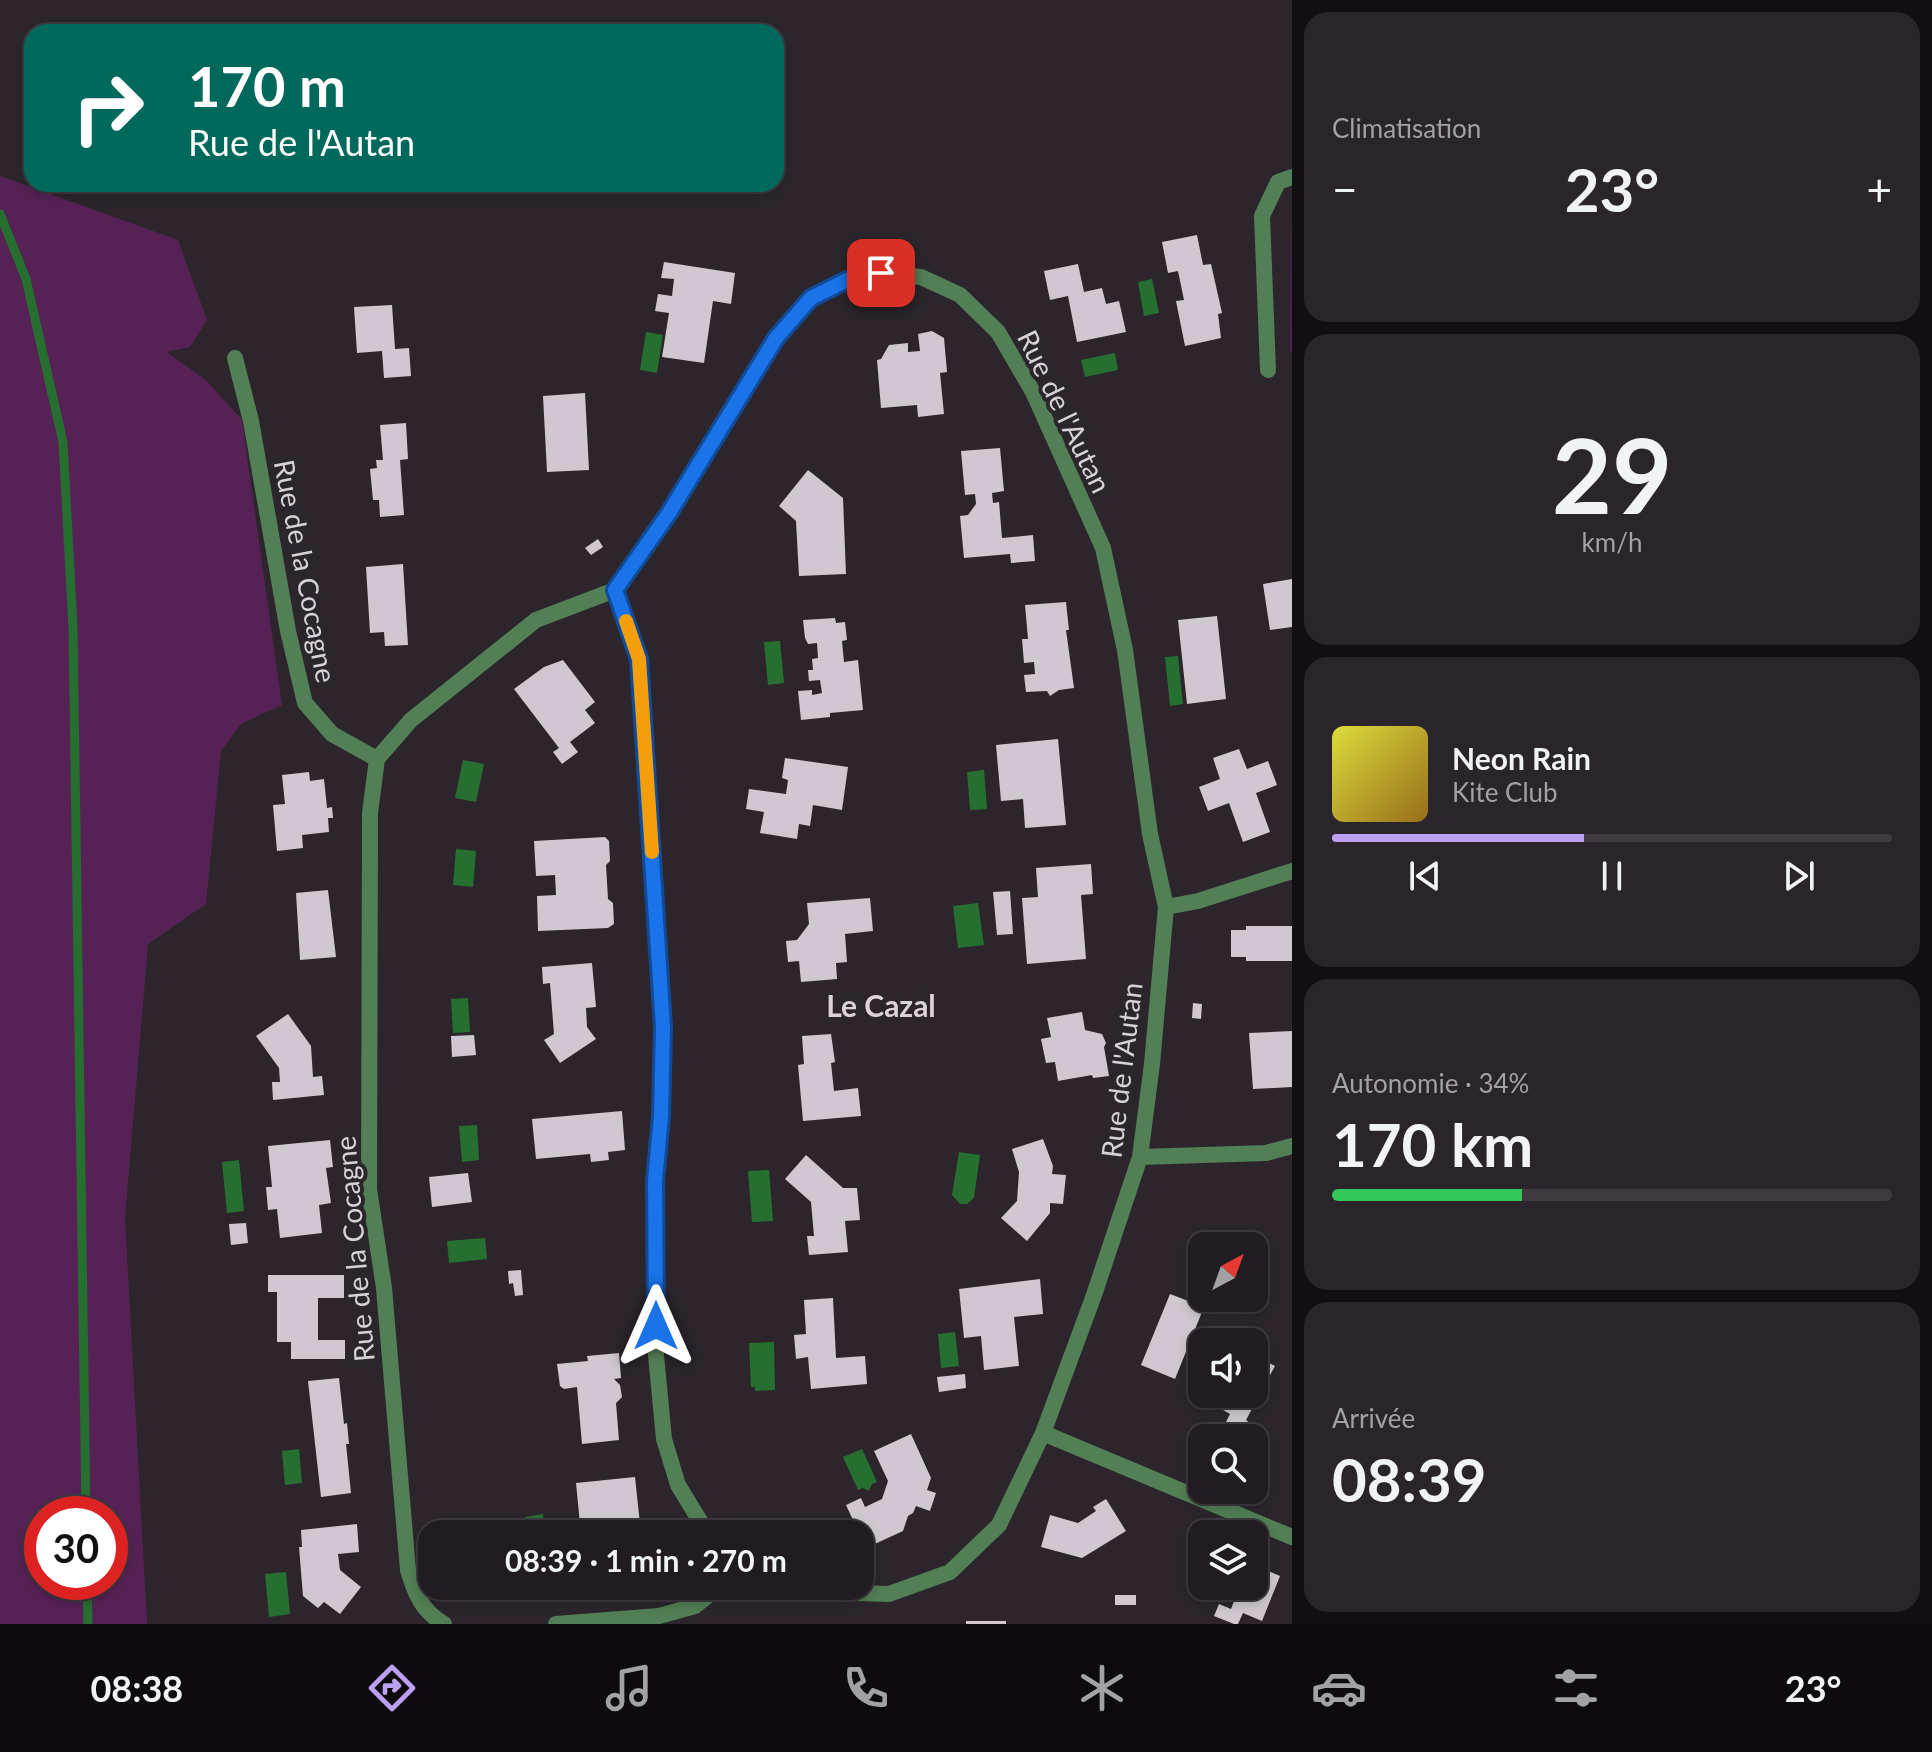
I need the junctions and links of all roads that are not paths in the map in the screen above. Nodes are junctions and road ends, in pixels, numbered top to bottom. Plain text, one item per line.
1 (1285, 180) edge
2 (235, 358) dead end
3 (1268, 370) dead end
4 (615, 590) junction
5 (377, 759) junction
6 (1292, 871) edge
7 (1166, 907) junction
8 (1292, 1146) edge
9 (1140, 1157) junction
10 (1043, 1433) junction
11 (699, 1520) edge
12 (1292, 1537) edge
13 (874, 1594) edge
14 (709, 1600) edge
15 (444, 1624) edge
16 (556, 1624) edge

1 - 3 street
2 - 5 street, Rue de la Cocagne
4 - 5 street
4 - 7 street, Rue de l'Autan
4 - 11 street
5 - 15 street, Rue de la Cocagne
6 - 7 street
7 - 9 street, Rue de l'Autan
8 - 9 street
9 - 10 street, Rue de l'Autan
10 - 12 street
10 - 13 street, Rue de l'Autan
14 - 16 street

